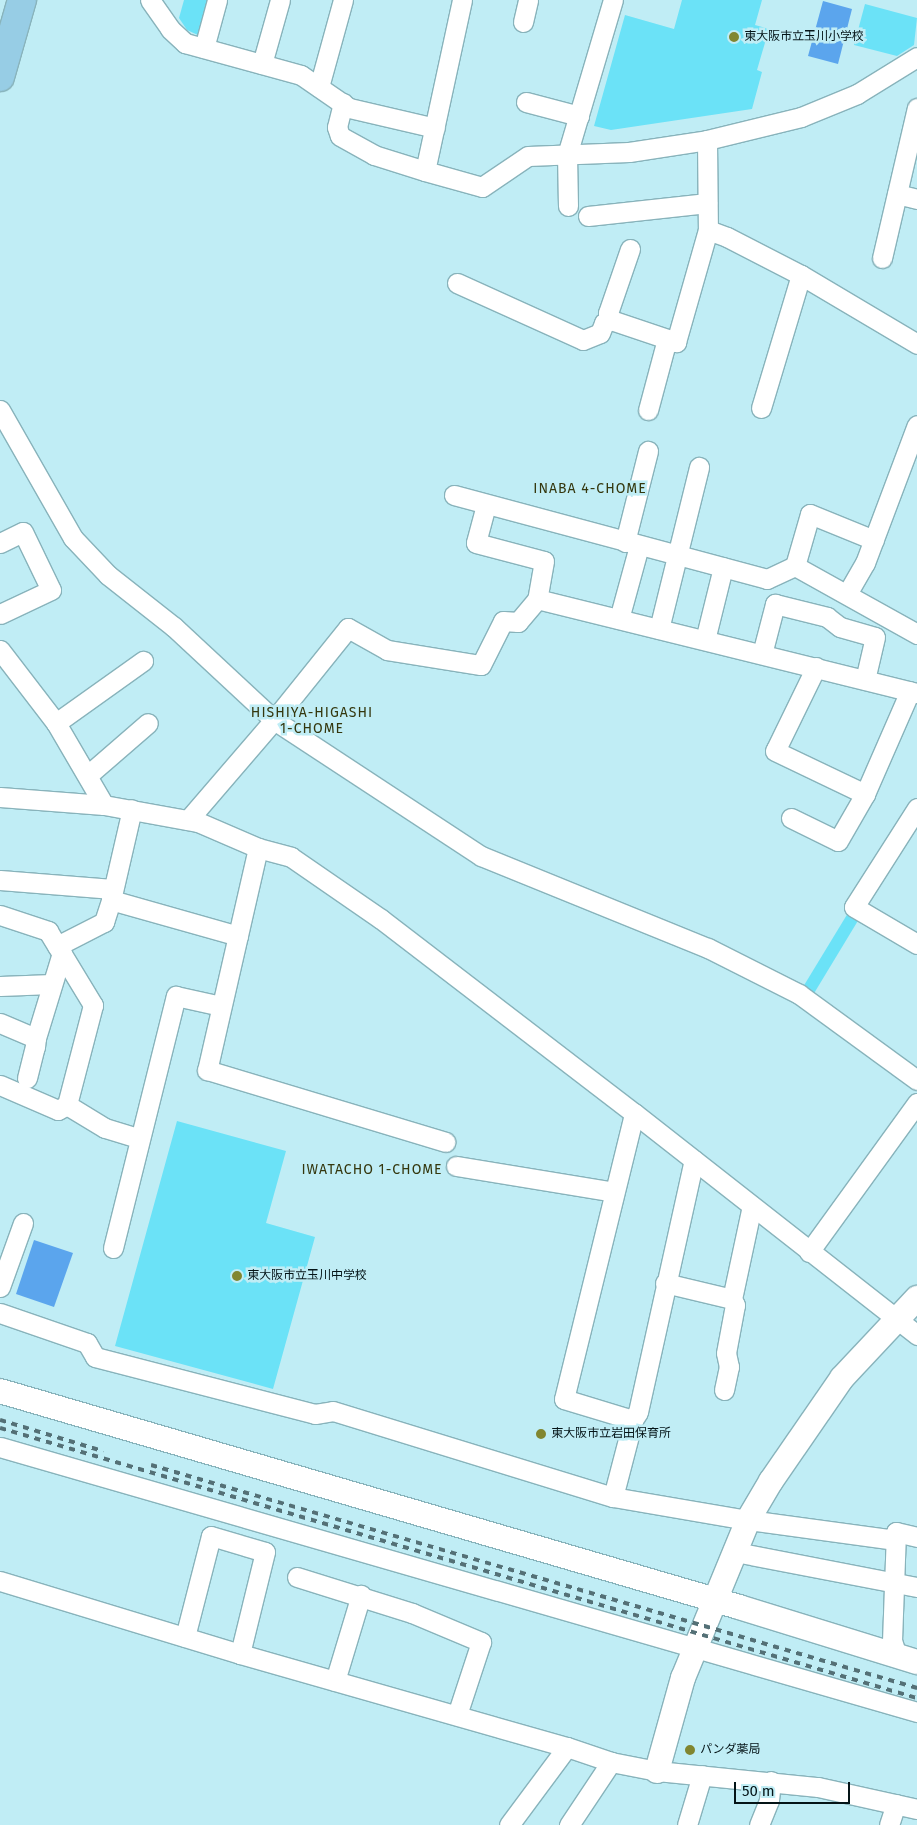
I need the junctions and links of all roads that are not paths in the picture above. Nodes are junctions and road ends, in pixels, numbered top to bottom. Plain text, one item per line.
1 (22, 0) edge
2 (150, 0) edge
3 (217, 0) edge
4 (280, 0) edge
5 (343, 0) edge
6 (462, 0) edge
7 (528, 0) edge
8 (613, 0) edge
9 (523, 22) dead end
10 (204, 48) junction
11 (917, 57) edge
12 (262, 64) junction
13 (0, 76) edge
14 (319, 87) junction
15 (526, 102) dead end
16 (343, 103) junction
17 (917, 108) edge
18 (579, 116) junction
19 (435, 128) junction
20 (914, 138) edge
21 (707, 140) junction
22 (567, 155) junction
23 (425, 171) junction
24 (897, 194) junction
25 (917, 199) edge
26 (707, 203) junction
27 (568, 206) dead end
28 (588, 216) dead end
29 (708, 230) junction
30 (630, 249) dead end
31 (882, 258) dead end
32 (801, 275) junction
33 (457, 284) dead end
34 (611, 320) junction
35 (668, 339) junction
36 (917, 344) edge
37 (761, 408) dead end
38 (0, 410) edge
39 (648, 410) dead end
40 (917, 425) edge
41 (648, 451) dead end
42 (698, 467) dead end
43 (454, 495) dead end
44 (486, 505) junction
45 (874, 540) junction
46 (0, 543) edge
47 (632, 544) junction
48 (678, 556) junction
49 (795, 566) junction
50 (723, 567) junction
51 (847, 594) junction
52 (537, 599) junction
53 (0, 614) edge
54 (619, 619) junction
55 (659, 628) junction
56 (917, 634) edge
57 (705, 640) junction
58 (0, 650) edge
59 (762, 654) junction
60 (143, 661) dead end
61 (816, 667) junction
62 (865, 680) junction
63 (915, 692) edge
64 (274, 720) junction
65 (56, 723) junction
66 (148, 723) dead end
67 (88, 775) junction
68 (864, 794) junction
69 (0, 797) edge
70 (104, 805) junction
71 (917, 808) edge
72 (132, 809) junction
73 (791, 818) dead end
74 (188, 820) junction
75 (258, 848) junction
76 (0, 880) edge
77 (112, 894) junction
78 (0, 915) edge
79 (238, 936) junction
80 (917, 944) edge
81 (59, 949) junction
82 (52, 984) junction
83 (0, 986) edge
84 (221, 1006) junction
85 (0, 1023) edge
86 (36, 1038) junction
87 (26, 1078) dead end
88 (917, 1080) edge
89 (0, 1085) edge
90 (917, 1102) edge
91 (67, 1105) junction
92 (634, 1113) junction
93 (134, 1137) dead end
94 (445, 1142) dead end
95 (694, 1160) junction
96 (456, 1166) dead end
97 (614, 1192) junction
98 (752, 1206) junction
99 (22, 1222) dead end
100 (7, 1243) edge
101 (113, 1248) dead end
102 (809, 1252) junction
103 (665, 1284) junction
104 (0, 1287) edge
105 (917, 1298) edge
106 (732, 1299) junction
107 (0, 1313) edge
108 (896, 1319) junction
109 (917, 1335) edge
110 (724, 1390) dead end
111 (0, 1391) edge
112 (633, 1420) junction
113 (0, 1447) edge
114 (613, 1497) junction
115 (748, 1520) junction
116 (917, 1537) edge
117 (896, 1540) junction
118 (735, 1552) junction
119 (297, 1577) dead end
120 (0, 1581) edge
121 (896, 1582) junction
122 (917, 1587) edge
123 (361, 1595) junction
124 (714, 1600) junction
125 (185, 1637) junction
126 (694, 1647) junction
127 (240, 1654) junction
128 (907, 1659) edge
129 (335, 1680) junction
130 (917, 1712) edge
131 (457, 1715) junction
132 (567, 1747) junction
133 (611, 1762) junction
134 (657, 1771) junction
135 (702, 1775) junction
136 (771, 1781) junction
137 (896, 1804) junction
138 (917, 1809) edge
139 (508, 1825) edge
140 (568, 1825) edge
141 (687, 1825) edge
142 (760, 1825) edge
143 (889, 1825) edge

1 - 13 main road
2 - 10 street
3 - 10 street
4 - 12 street
5 - 14 street
6 - 19 street
7 - 9 street
8 - 18 street
10 - 12 street
11 - 21 street
12 - 14 street
14 - 16 street
15 - 18 street
16 - 19 street
16 - 23 street
17 - 20 street
18 - 22 street
19 - 23 street
20 - 24 street
21 - 22 street
21 - 26 street
22 - 23 street
22 - 27 street
24 - 25 street
24 - 31 street
26 - 28 street
26 - 29 street
29 - 32 street
29 - 35 street
30 - 34 street
32 - 36 street
32 - 37 street
33 - 34 street
34 - 35 street
35 - 39 street
38 - 64 street
40 - 45 street
41 - 47 street
42 - 48 street
43 - 44 street
44 - 47 street
44 - 52 street
45 - 49 street
45 - 51 street
46 - 53 street
47 - 48 street
47 - 54 street
48 - 50 street
48 - 55 street
49 - 50 street
49 - 51 street
50 - 57 street
51 - 56 street
52 - 54 street
52 - 64 street
54 - 55 street
55 - 57 street
57 - 59 street
58 - 65 street
59 - 61 street
59 - 62 street
60 - 65 street
61 - 62 street
61 - 68 street
62 - 63 street
63 - 68 street
64 - 74 street
64 - 88 street
65 - 67 street
66 - 67 street
67 - 70 street
68 - 73 street
69 - 70 street
70 - 72 street
71 - 80 street
72 - 74 street
72 - 77 street
74 - 75 street
75 - 79 street
75 - 92 street
76 - 77 street
77 - 79 street
77 - 81 street
78 - 81 street
79 - 84 street
81 - 82 street
81 - 91 street
82 - 83 street
82 - 86 street
84 - 94 street
84 - 101 street
85 - 86 street
86 - 87 street
89 - 91 street
90 - 102 street
91 - 93 street
92 - 95 street
92 - 97 street
95 - 98 street
95 - 103 street
96 - 97 street
97 - 112 street
98 - 102 street
98 - 106 street
99 - 100 street
100 - 104 street
102 - 108 street
103 - 106 street
103 - 112 street
105 - 108 street
106 - 110 street
107 - 114 street
108 - 109 street
108 - 115 street
111 - 124 street
112 - 114 street
113 - 126 street
114 - 115 street
115 - 117 street
115 - 118 street
116 - 117 street
117 - 121 street
118 - 121 street
118 - 124 street
119 - 123 street
120 - 125 street
121 - 122 street
121 - 128 street
123 - 129 street
123 - 131 street
124 - 126 street
124 - 128 street
125 - 127 street
125 - 127 street
126 - 130 street
126 - 134 street
127 - 129 street
129 - 131 street
131 - 132 street
132 - 133 street
132 - 139 street
133 - 134 street
133 - 140 street
134 - 135 street
135 - 136 street
135 - 141 street
136 - 137 street
136 - 142 street
137 - 138 street
137 - 143 street

